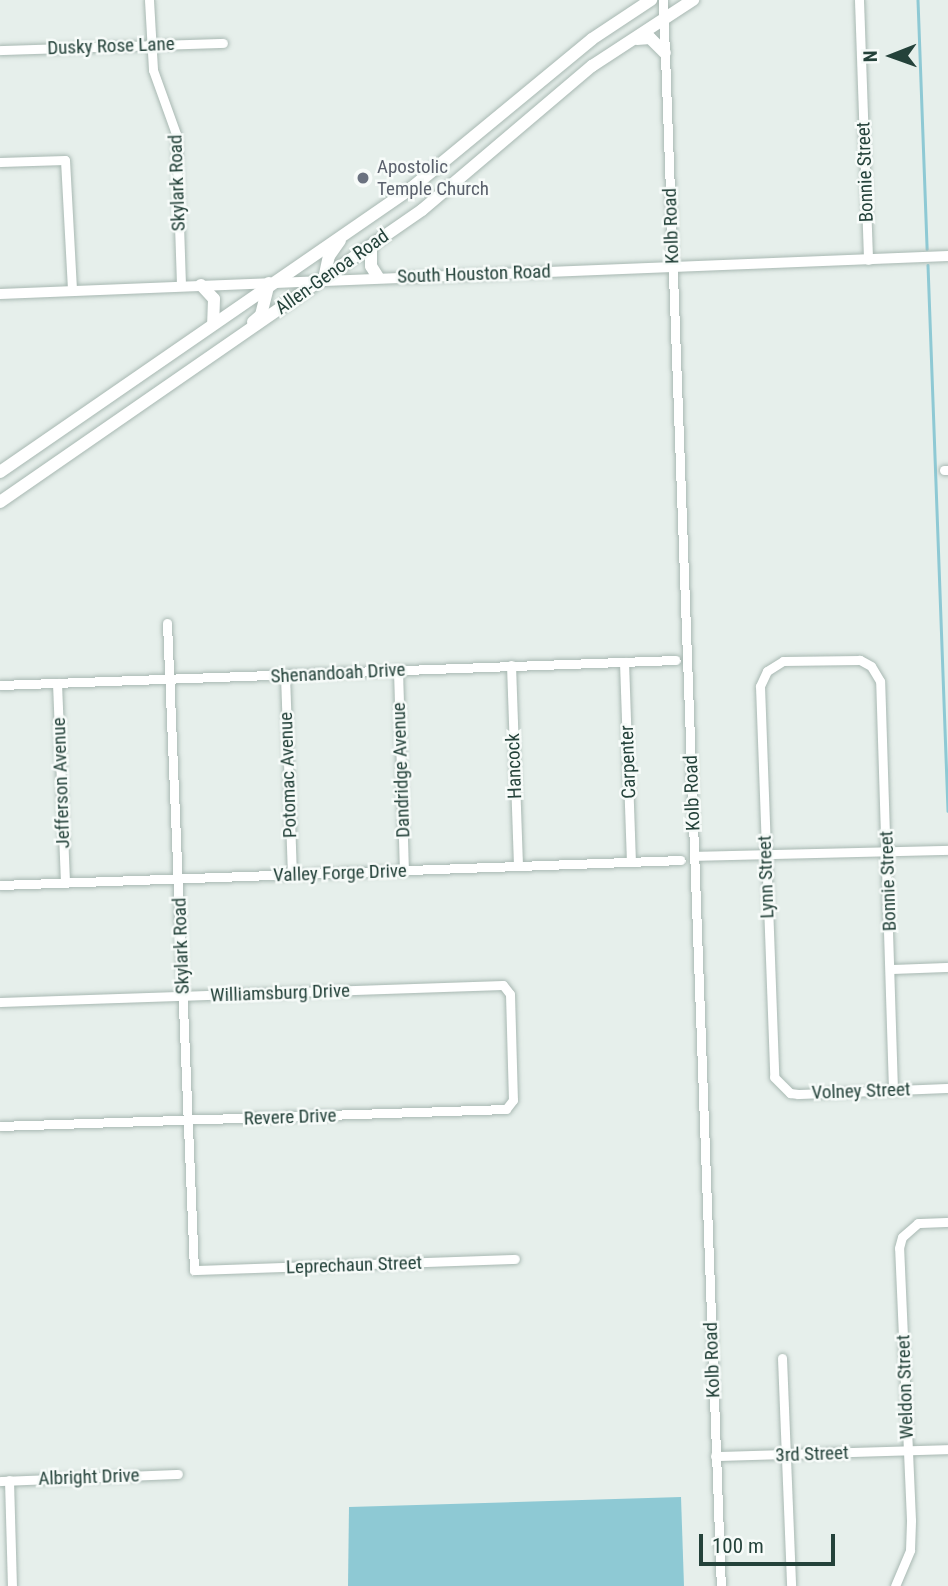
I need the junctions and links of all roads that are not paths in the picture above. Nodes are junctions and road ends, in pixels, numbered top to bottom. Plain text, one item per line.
1 (149, 0) edge
2 (651, 0) edge
3 (663, 0) edge
4 (693, 0) edge
5 (859, 0) edge
6 (664, 20) junction
7 (636, 39) junction
8 (223, 43) dead end
9 (151, 45) junction
10 (0, 50) edge
11 (665, 53) junction
12 (523, 94) junction
13 (539, 112) junction
14 (0, 162) edge
15 (409, 190) junction
16 (422, 210) junction
17 (347, 232) junction
18 (371, 246) junction
19 (948, 256) edge
20 (868, 260) junction
21 (673, 270) junction
22 (378, 277) junction
23 (324, 279) junction
24 (269, 283) junction
25 (201, 285) junction
26 (181, 286) junction
27 (72, 291) junction
28 (0, 294) edge
29 (214, 323) junction
30 (241, 335) junction
31 (148, 370) junction
32 (161, 391) junction
33 (0, 472) edge
34 (0, 502) edge
35 (167, 622) dead end
36 (676, 660) dead end
37 (624, 662) junction
38 (511, 666) junction
39 (398, 670) junction
40 (767, 671) joint
41 (285, 675) junction
42 (170, 680) junction
43 (57, 683) junction
44 (0, 685) edge
45 (948, 850) edge
46 (887, 852) junction
47 (765, 854) junction
48 (694, 856) junction
49 (681, 860) dead end
50 (631, 862) junction
51 (518, 866) junction
52 (404, 871) junction
53 (292, 875) junction
54 (178, 881) junction
55 (65, 883) junction
56 (0, 886) edge
57 (948, 967) edge
58 (890, 970) junction
59 (183, 996) junction
60 (0, 1002) edge
61 (512, 1040) joint
62 (778, 1083) joint
63 (948, 1088) edge
64 (894, 1090) junction
65 (187, 1121) junction
66 (0, 1126) edge
67 (948, 1222) edge
68 (515, 1259) dead end
69 (194, 1270) joint
70 (782, 1358) dead end
71 (948, 1449) edge
72 (908, 1451) junction
73 (785, 1455) junction
74 (715, 1456) junction
75 (178, 1474) dead end
76 (4, 1480) edge
77 (12, 1586) edge
78 (720, 1586) edge
79 (791, 1586) edge
80 (895, 1586) edge

1 - 9 street, Skylark Road
2 - 12 main road, Allen-Genoa Road
3 - 6 street, Kolb Road
4 - 6 main road, Allen-Genoa Road
5 - 20 street, Bonnie Street
6 - 7 main road, Allen-Genoa Road
6 - 11 street, Kolb Road
7 - 11 main road
7 - 13 main road, Allen-Genoa Road
8 - 9 street, Dusky Rose Lane
9 - 10 street, Dusky Rose Lane
9 - 26 street, Skylark Road
11 - 21 street, Kolb Road
12 - 13 main road
12 - 15 main road, Allen-Genoa Road
13 - 16 main road, Allen-Genoa Road
14 - 27 street
15 - 16 main road
15 - 17 main road, Allen-Genoa Road
16 - 18 main road, Allen-Genoa Road
17 - 23 main road
17 - 24 main road, Allen-Genoa Road
18 - 22 main road
18 - 23 main road, Allen-Genoa Road
19 - 20 street, South Houston Road
20 - 21 street, South Houston Road
21 - 22 street, South Houston Road
21 - 48 street, Kolb Road
22 - 23 street, South Houston Road
23 - 24 street, South Houston Road
23 - 30 main road, Allen-Genoa Road
24 - 25 street, South Houston Road
24 - 29 main road, Allen-Genoa Road
24 - 30 main road
25 - 26 street, South Houston Road
25 - 29 main road
26 - 27 street, South Houston Road
27 - 28 street, South Houston Road
29 - 31 main road, Allen-Genoa Road
30 - 32 main road, Allen-Genoa Road
31 - 32 main road
31 - 33 main road, Allen-Genoa Road
32 - 34 main road, Allen-Genoa Road
35 - 42 street, Skylark Road
36 - 37 street, Shenandoah Drive
37 - 38 street, Shenandoah Drive
37 - 50 street, Carpenter
38 - 39 street, Shenandoah Drive
38 - 51 street, Hancock
39 - 41 street, Shenandoah Drive
39 - 52 street, Dandridge Avenue
40 - 46 street, Bonnie Street
40 - 47 street, Lynn Street
41 - 42 street, Shenandoah Drive
41 - 53 street, Potomac Avenue
42 - 43 street, Shenandoah Drive
42 - 54 street, Skylark Road
43 - 44 street, Shenandoah Drive
43 - 55 street, Jefferson Avenue
45 - 46 street
46 - 47 street
46 - 58 street, Bonnie Street
47 - 48 street
47 - 62 street, Lynn Street
48 - 74 street, Kolb Road
49 - 50 street, Valley Forge Drive
50 - 51 street, Valley Forge Drive
51 - 52 street, Valley Forge Drive
52 - 53 street, Valley Forge Drive
53 - 54 street, Valley Forge Drive
54 - 55 street, Valley Forge Drive
54 - 59 street, Skylark Road
55 - 56 street, Valley Forge Drive
57 - 58 street
58 - 64 street, Bonnie Street
59 - 60 street, Williamsburg Drive
59 - 61 street, Williamsburg Drive
59 - 65 street, Skylark Road
61 - 65 street, Revere Drive
62 - 64 street, Volney Street
63 - 64 street, Volney Street
65 - 66 street, Revere Drive
65 - 69 street, Skylark Road
67 - 72 street, Weldon Street
68 - 69 street, Leprechaun Street
70 - 73 street
71 - 72 street, 3rd Street
72 - 73 street, 3rd Street
72 - 80 street, Weldon Street
73 - 74 street, 3rd Street
73 - 79 street
74 - 78 street, Kolb Road
75 - 76 street, Albright Drive
76 - 77 street

